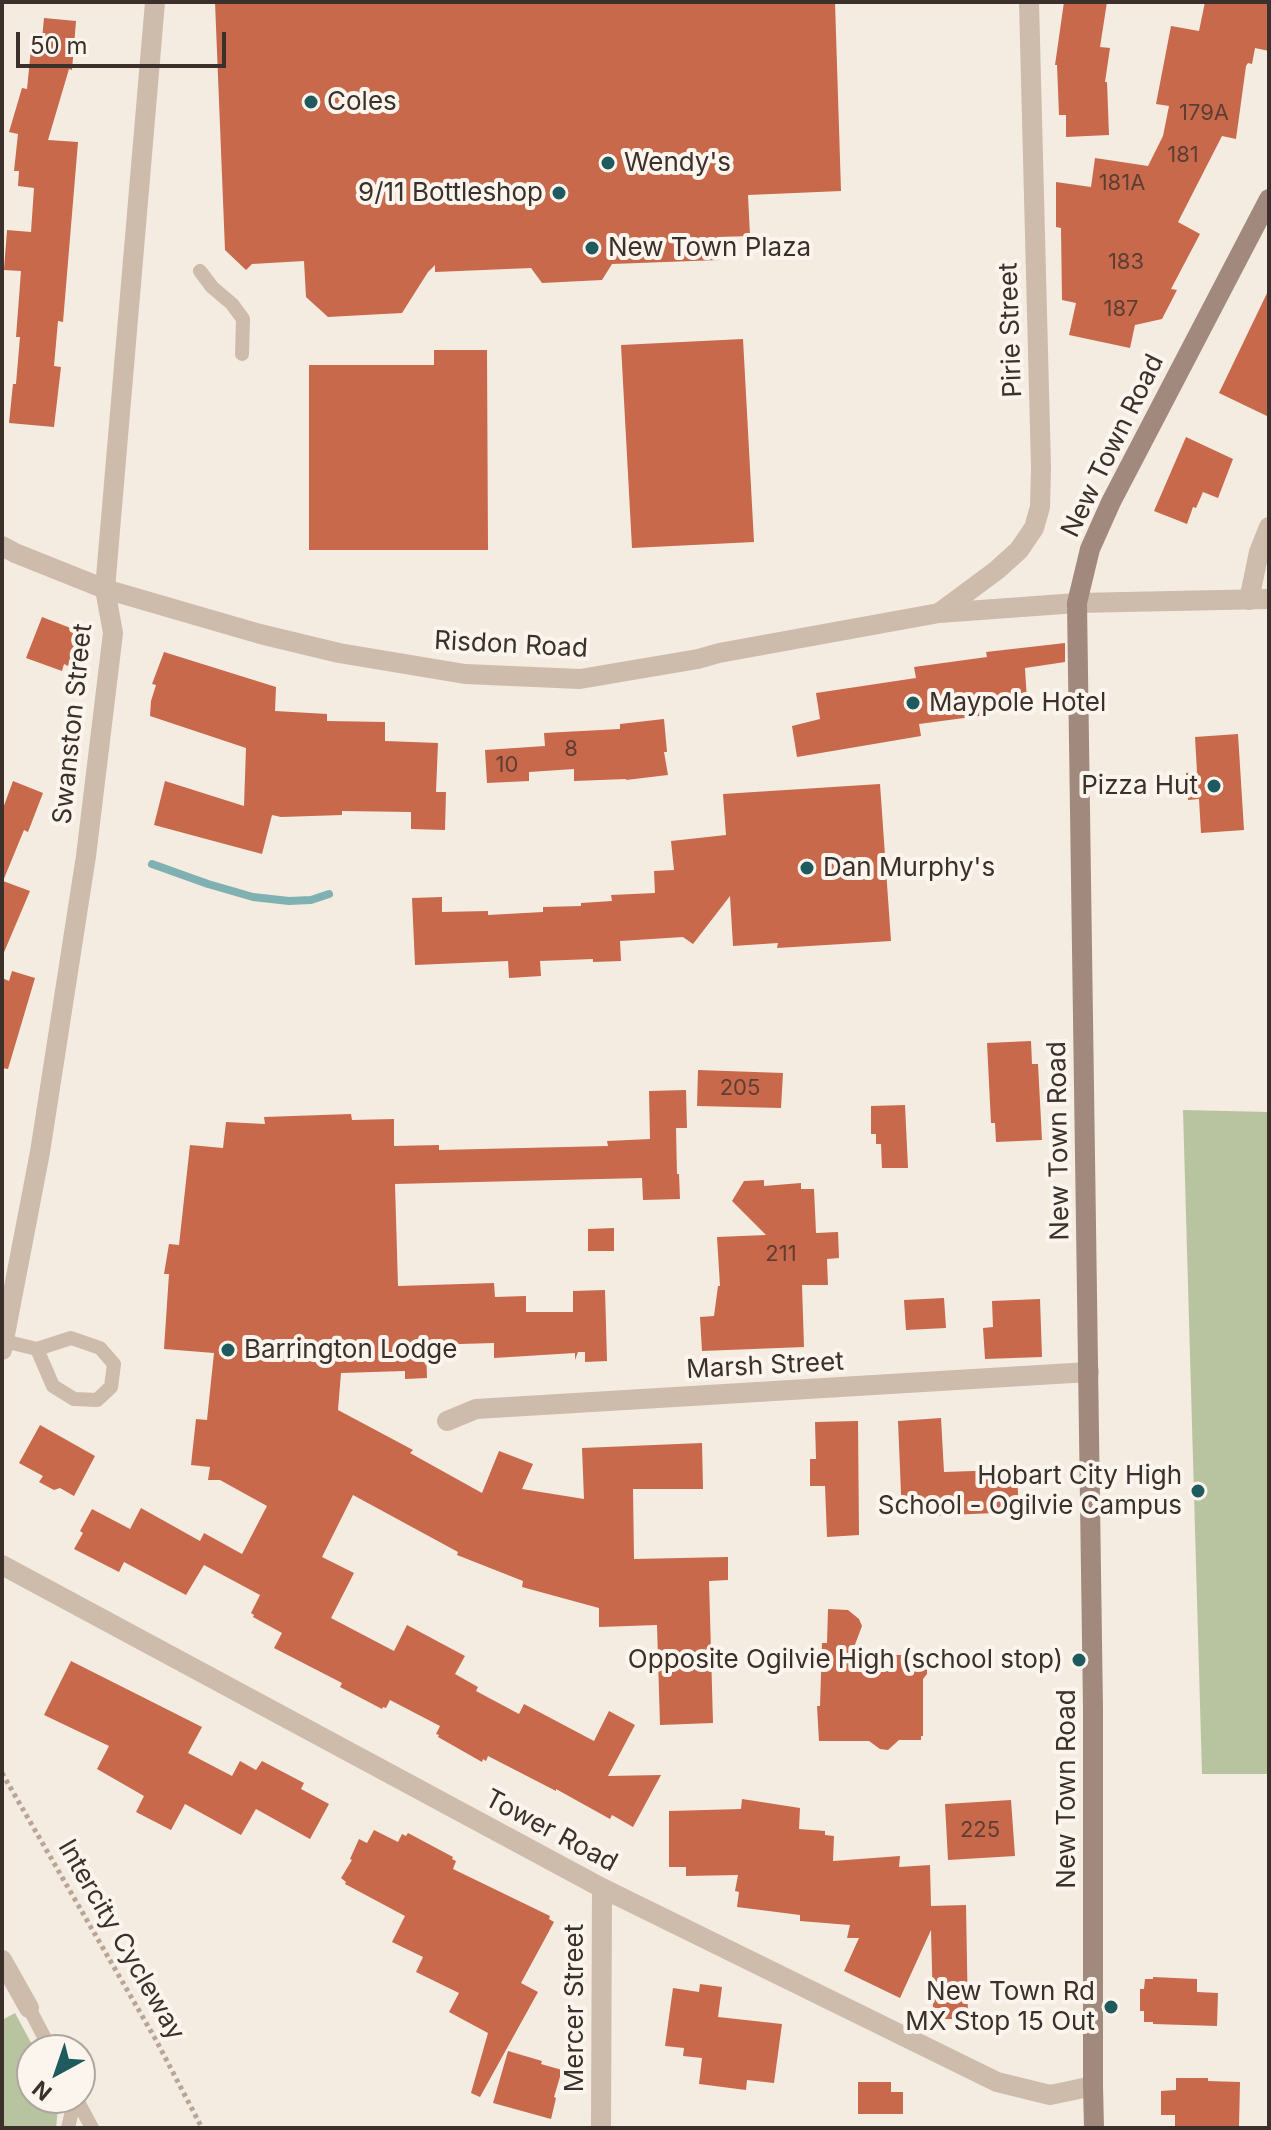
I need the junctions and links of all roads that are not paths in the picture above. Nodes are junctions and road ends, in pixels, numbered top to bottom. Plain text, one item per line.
1 (155, 2) edge
2 (1029, 2) edge
3 (1269, 199) edge
4 (200, 271) dead end
5 (242, 354) dead end
6 (1269, 527) edge
7 (2, 546) edge
8 (105, 589) junction
9 (1259, 600) edge
10 (1077, 603) junction
11 (939, 613) junction
12 (3, 1345) edge
13 (37, 1349) junction
14 (1089, 1372) junction
15 (447, 1421) dead end
16 (2, 1565) edge
17 (602, 1888) junction
18 (2, 1960) edge
19 (29, 2008) joint
20 (43, 2034) edge
21 (1093, 2086) junction
22 (601, 2128) edge
23 (1094, 2128) edge

1 - 8 street, Swanston Street
2 - 11 street, Pirie Street
3 - 10 main road, New Town Road
4 - 5 lane
6 - 9 street
7 - 8 street, Risdon Road
8 - 11 street, Risdon Road
8 - 12 street, Swanston Street
9 - 10 street, Risdon Road
10 - 11 street, Risdon Road
10 - 14 main road, New Town Road
12 - 13 lane
13 - 13 lane
14 - 15 street, Marsh Street
14 - 21 main road, New Town Road
16 - 17 street, Tower Road
17 - 21 street, Tower Road
17 - 22 street, Mercer Street
18 - 19 street
19 - 20 lane
21 - 23 main road, New Town Road

